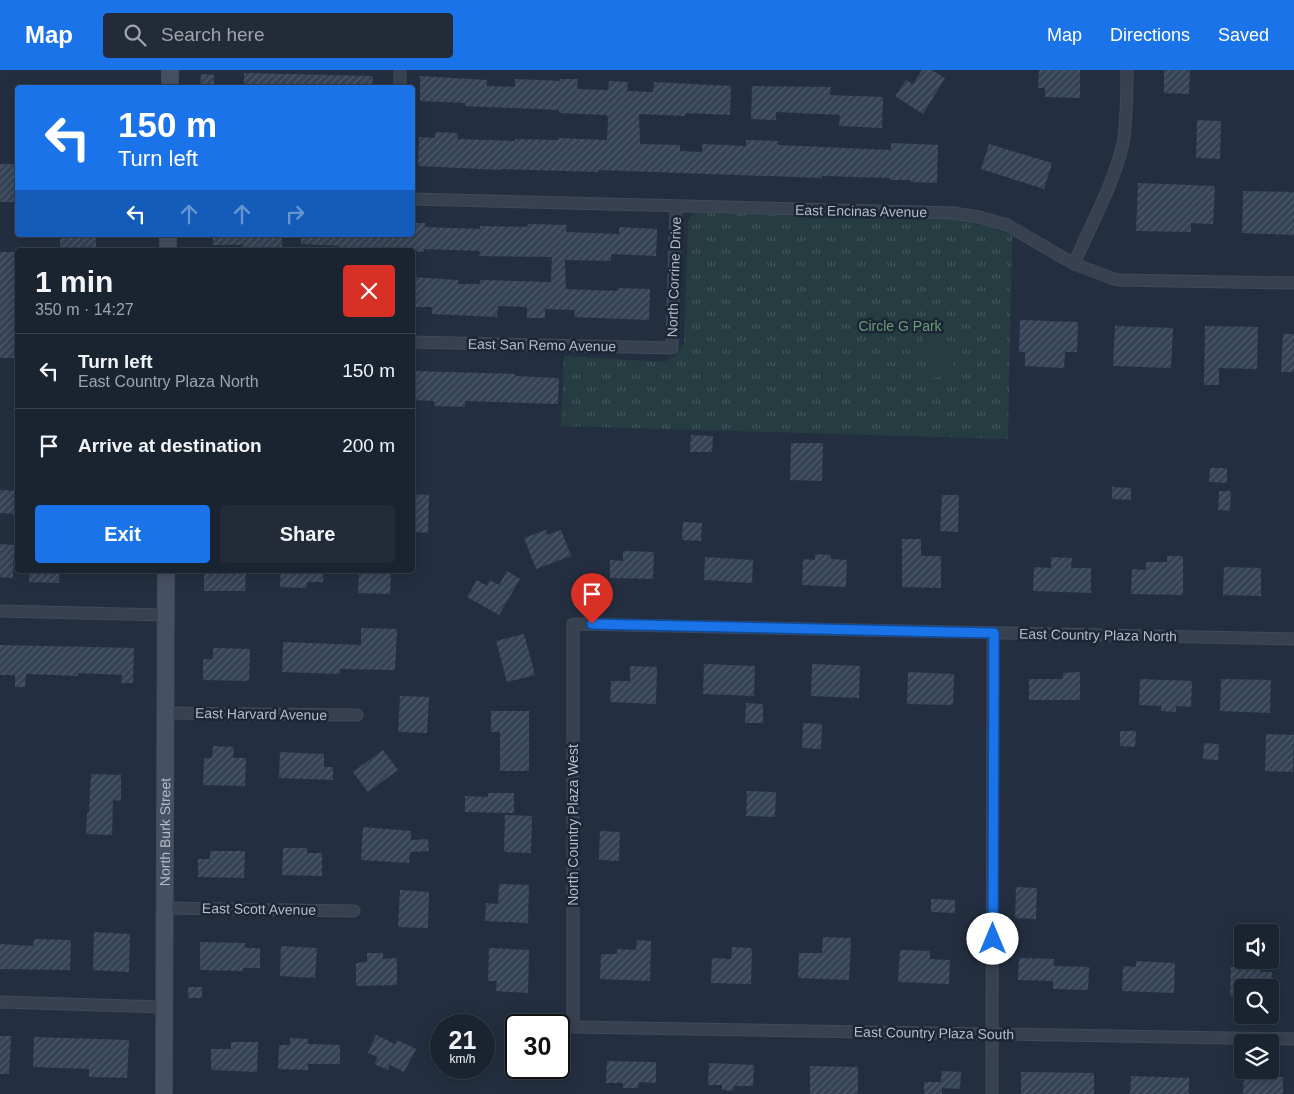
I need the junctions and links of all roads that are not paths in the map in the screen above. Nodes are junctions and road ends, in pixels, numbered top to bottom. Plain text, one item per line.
1 (170, 70) edge
2 (400, 70) edge
3 (1127, 70) edge
4 (170, 85) edge
5 (400, 85) edge
6 (415, 199) edge
7 (676, 207) junction
8 (1074, 264) junction
9 (1294, 283) edge
10 (415, 342) edge
11 (672, 348) joint
12 (166, 573) edge
13 (0, 611) edge
14 (165, 616) junction
15 (573, 624) joint
16 (994, 633) junction
17 (1294, 639) edge
18 (165, 713) junction
19 (357, 715) dead end
20 (164, 908) junction
21 (354, 911) dead end
22 (0, 1002) edge
23 (164, 1007) junction
24 (573, 1026) joint
25 (992, 1034) junction
26 (1294, 1039) edge
27 (164, 1094) edge
28 (992, 1094) edge

1 - 4 street
2 - 5 street
3 - 8 street
6 - 7 street, East Encinas Avenue
7 - 8 street, East Encinas Avenue
7 - 11 street, North Corrine Drive
8 - 9 street, East Encinas Avenue
10 - 11 street, East San Remo Avenue
12 - 14 street, North Burk Street
13 - 14 street
14 - 18 street, North Burk Street
15 - 16 street, East Country Plaza North
15 - 24 street, North Country Plaza West
16 - 17 street, East Country Plaza North
16 - 25 street
18 - 19 street, East Harvard Avenue
18 - 20 street, North Burk Street
20 - 21 street, East Scott Avenue
20 - 23 street, North Burk Street
22 - 23 street
23 - 27 street, North Burk Street
24 - 25 street, East Country Plaza South
25 - 26 street, East Country Plaza South
25 - 28 street

